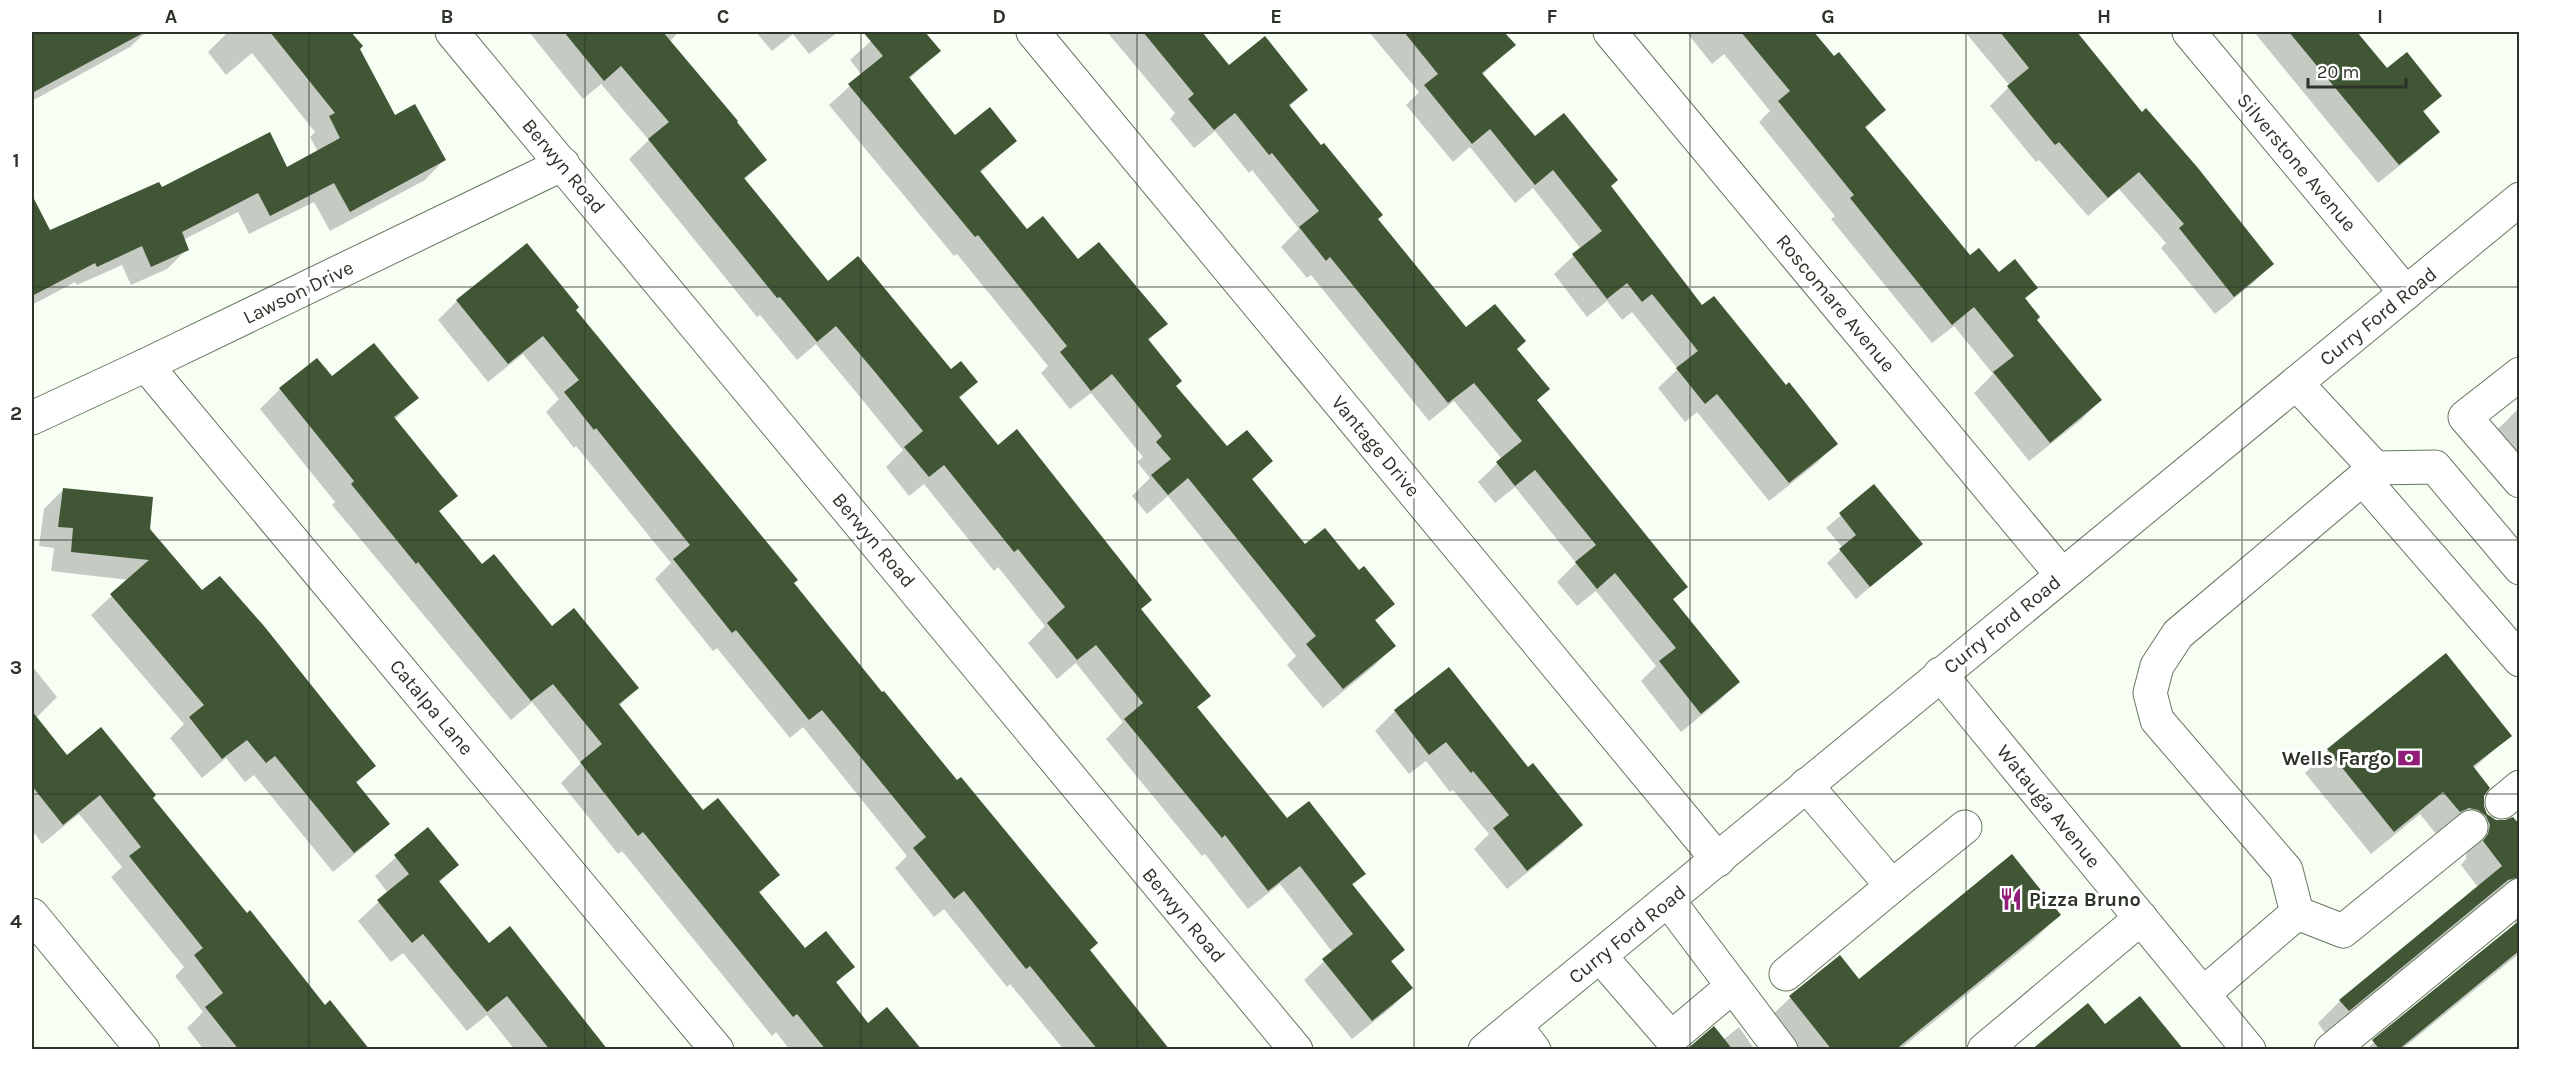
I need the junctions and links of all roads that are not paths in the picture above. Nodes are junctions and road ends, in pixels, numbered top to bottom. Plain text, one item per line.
1 (452, 32) edge
2 (1033, 32) edge
3 (1610, 32) edge
4 (2189, 32) edge
5 (563, 164) junction
6 (2520, 199) edge
7 (2406, 293) junction
8 (146, 365) junction
9 (2520, 374) edge
10 (2296, 383) junction
11 (32, 418) edge
12 (2369, 473) junction
13 (2520, 481) edge
14 (2520, 568) edge
15 (2062, 575) junction
16 (2520, 660) edge
17 (1940, 674) junction
18 (1806, 785) junction
19 (1965, 827) dead end
20 (2471, 827) dead end
21 (1718, 860) junction
22 (1892, 886) junction
23 (2520, 895) edge
24 (1668, 900) junction
25 (2297, 913) junction
26 (32, 915) edge
27 (2141, 918) junction
28 (1600, 956) junction
29 (1786, 974) dead end
30 (1733, 986) junction
31 (2203, 994) junction
32 (1524, 1037) edge
33 (142, 1050) edge
34 (717, 1050) edge
35 (1296, 1050) edge
36 (1485, 1050) edge
37 (1781, 1050) edge
38 (1984, 1050) edge
39 (2248, 1050) edge
40 (2331, 1050) edge

1 - 5 street, Berwyn Road
2 - 21 street, Vantage Drive
3 - 15 street, Roscomare Avenue
4 - 7 street, Silverstone Avenue
5 - 8 street, Lawson Drive
5 - 35 street, Berwyn Road
6 - 7 street, Curry Ford Road
7 - 10 street, Curry Ford Road
8 - 11 street, Lawson Drive
8 - 34 street, Catalpa Lane
9 - 13 street
10 - 12 street
10 - 15 street, Curry Ford Road
12 - 14 street
12 - 16 street
12 - 25 street
15 - 17 street, Curry Ford Road
17 - 18 street, Curry Ford Road
17 - 27 street, Watauga Avenue
18 - 21 street, Curry Ford Road
18 - 22 street
19 - 22 street
20 - 25 street
21 - 24 street, Curry Ford Road
22 - 29 street
23 - 40 street
24 - 28 street, Curry Ford Road
24 - 30 street
25 - 31 street
26 - 33 street
27 - 31 street, Watauga Avenue
27 - 38 street
28 - 30 street
28 - 32 street, Curry Ford Road
30 - 37 street
31 - 39 street, Watauga Avenue
32 - 36 street, Curry Ford Road

